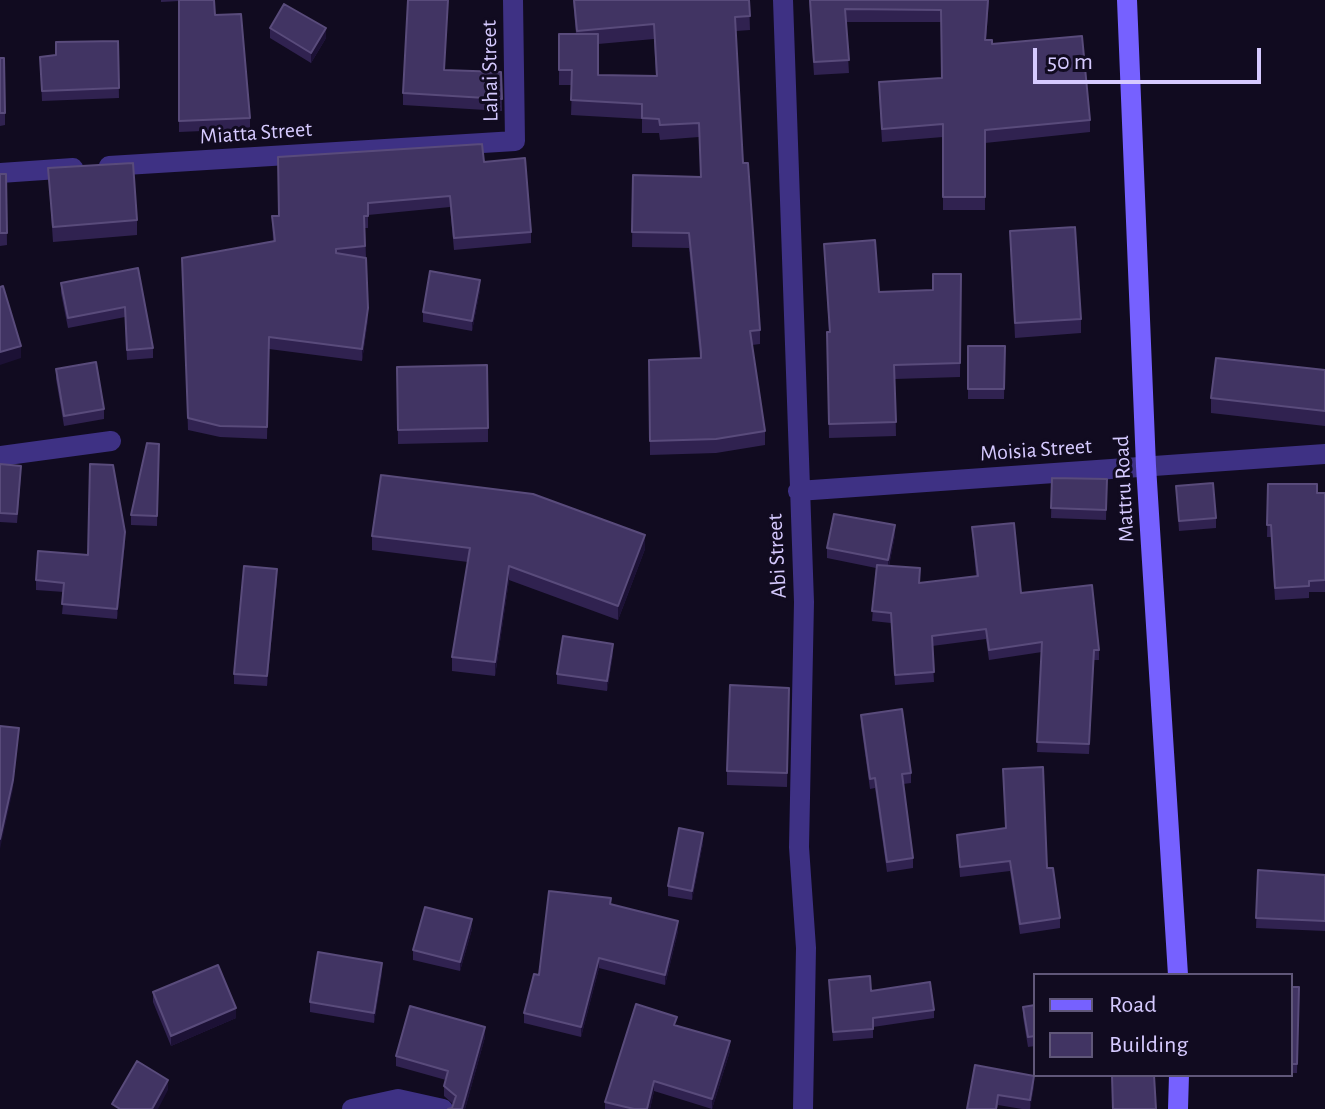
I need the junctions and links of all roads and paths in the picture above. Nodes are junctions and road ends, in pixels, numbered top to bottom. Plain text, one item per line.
1 (513, 0) edge
2 (783, 0) edge
3 (1127, 0) edge
4 (515, 141) joint
5 (0, 173) edge
6 (111, 441) dead end
7 (1325, 454) edge
8 (0, 456) edge
9 (1146, 466) junction
10 (798, 491) junction
11 (1178, 973) edge
12 (1179, 1077) edge
13 (352, 1109) edge
14 (443, 1109) edge
15 (803, 1109) edge
16 (1178, 1109) edge

1 - 4 street, Lahai Street
2 - 10 street, Abi Street
3 - 9 main road, Mattru Road
4 - 5 street, Miatta Street
6 - 8 street
7 - 9 street, Moisia Street
9 - 10 street, Moisia Street
9 - 11 main road, Mattru Road
10 - 15 street, Abi Street
12 - 16 main road
13 - 14 street

